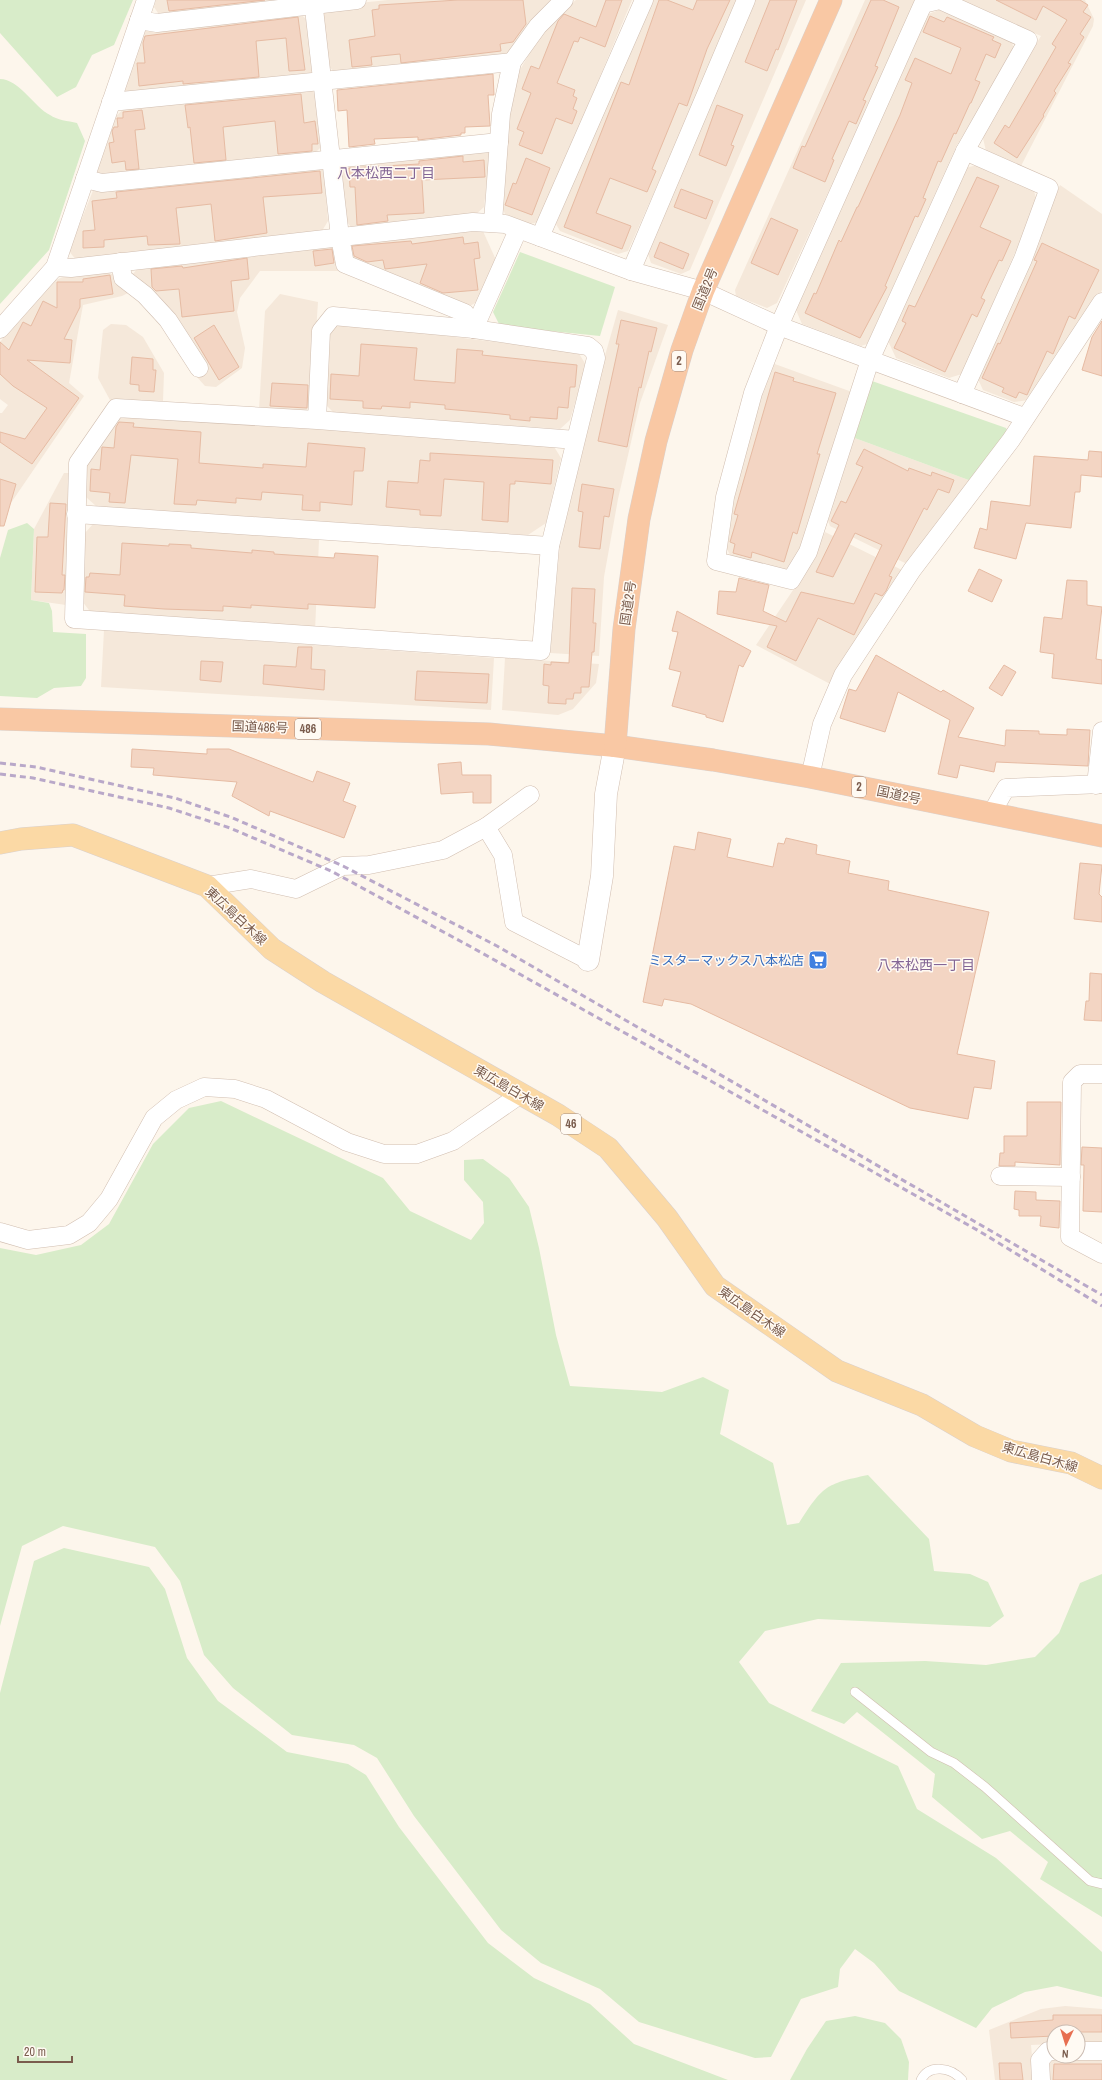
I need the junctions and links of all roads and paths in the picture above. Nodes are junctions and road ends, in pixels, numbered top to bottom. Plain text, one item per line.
1 (146, 0) edge
2 (357, 0) edge
3 (564, 0) edge
4 (644, 0) edge
5 (746, 0) edge
6 (830, 0) edge
7 (313, 2) edge
8 (139, 20) junction
9 (512, 62) junction
10 (322, 81) junction
11 (111, 102) junction
12 (499, 142) junction
13 (965, 151) junction
14 (331, 159) junction
15 (85, 179) junction
16 (493, 222) junction
17 (518, 230) junction
18 (340, 237) junction
19 (540, 237) junction
20 (120, 262) junction
21 (55, 267) junction
22 (631, 271) junction
23 (703, 291) junction
24 (1102, 302) edge
25 (779, 326) junction
26 (0, 328) edge
27 (474, 329) junction
28 (870, 360) junction
29 (199, 368) dead end
30 (962, 394) junction
31 (1024, 417) junction
32 (317, 420) junction
33 (576, 440) junction
34 (76, 514) junction
35 (550, 546) junction
36 (0, 719) edge
37 (1102, 731) edge
38 (615, 746) junction
39 (810, 777) junction
40 (1099, 785) edge
41 (530, 795) dead end
42 (991, 814) junction
43 (486, 827) junction
44 (1102, 836) edge
45 (0, 843) edge
46 (207, 886) junction
47 (588, 960) joint
48 (1102, 1074) edge
49 (521, 1094) junction
50 (1000, 1176) dead end
51 (1071, 1177) junction
52 (0, 1232) edge
53 (1102, 1254) edge
54 (1102, 1478) edge
55 (855, 1692) dead end
56 (1102, 1884) edge
57 (1086, 2051) edge
58 (1102, 2051) edge
59 (1046, 2053) edge
60 (921, 2080) edge
61 (962, 2080) edge
62 (1041, 2080) edge

1 - 8 street
2 - 7 street
3 - 9 street
4 - 19 street
5 - 22 street
6 - 23 highway, 国道2号 / 2
7 - 8 street
7 - 10 street
8 - 11 street
9 - 10 street
9 - 12 street
10 - 11 street
10 - 14 street
11 - 15 street
12 - 14 street
12 - 16 street
13 - 25 street
13 - 28 street
13 - 30 street
14 - 15 street
14 - 18 street
15 - 21 street
16 - 17 street
16 - 18 street
17 - 19 street
17 - 27 street
18 - 20 street
18 - 27 street
19 - 22 street
20 - 21 street
20 - 29 street
21 - 26 street
22 - 23 street
23 - 25 street
23 - 38 highway, 国道2号 / 2
24 - 31 street
25 - 28 street
25 - 28 street
27 - 32 street
27 - 33 street
28 - 30 street
30 - 31 street
31 - 39 street
32 - 33 street
32 - 34 street
33 - 35 street
34 - 35 street
34 - 35 street
36 - 38 highway, 国道486号 / 486
37 - 40 street
38 - 39 highway, 国道2号 / 2
38 - 47 street
39 - 42 highway, 国道2号 / 2
40 - 42 street
41 - 43 street
42 - 44 highway, 国道2号 / 2
43 - 46 street
43 - 47 street
45 - 46 main road, 東広島白木線 / 46
46 - 49 main road, 東広島白木線 / 46
48 - 51 street
49 - 52 street
49 - 54 main road, 東広島白木線 / 46
50 - 51 street
51 - 53 street
55 - 56 lane
57 - 58 street
59 - 62 street
60 - 61 lane

